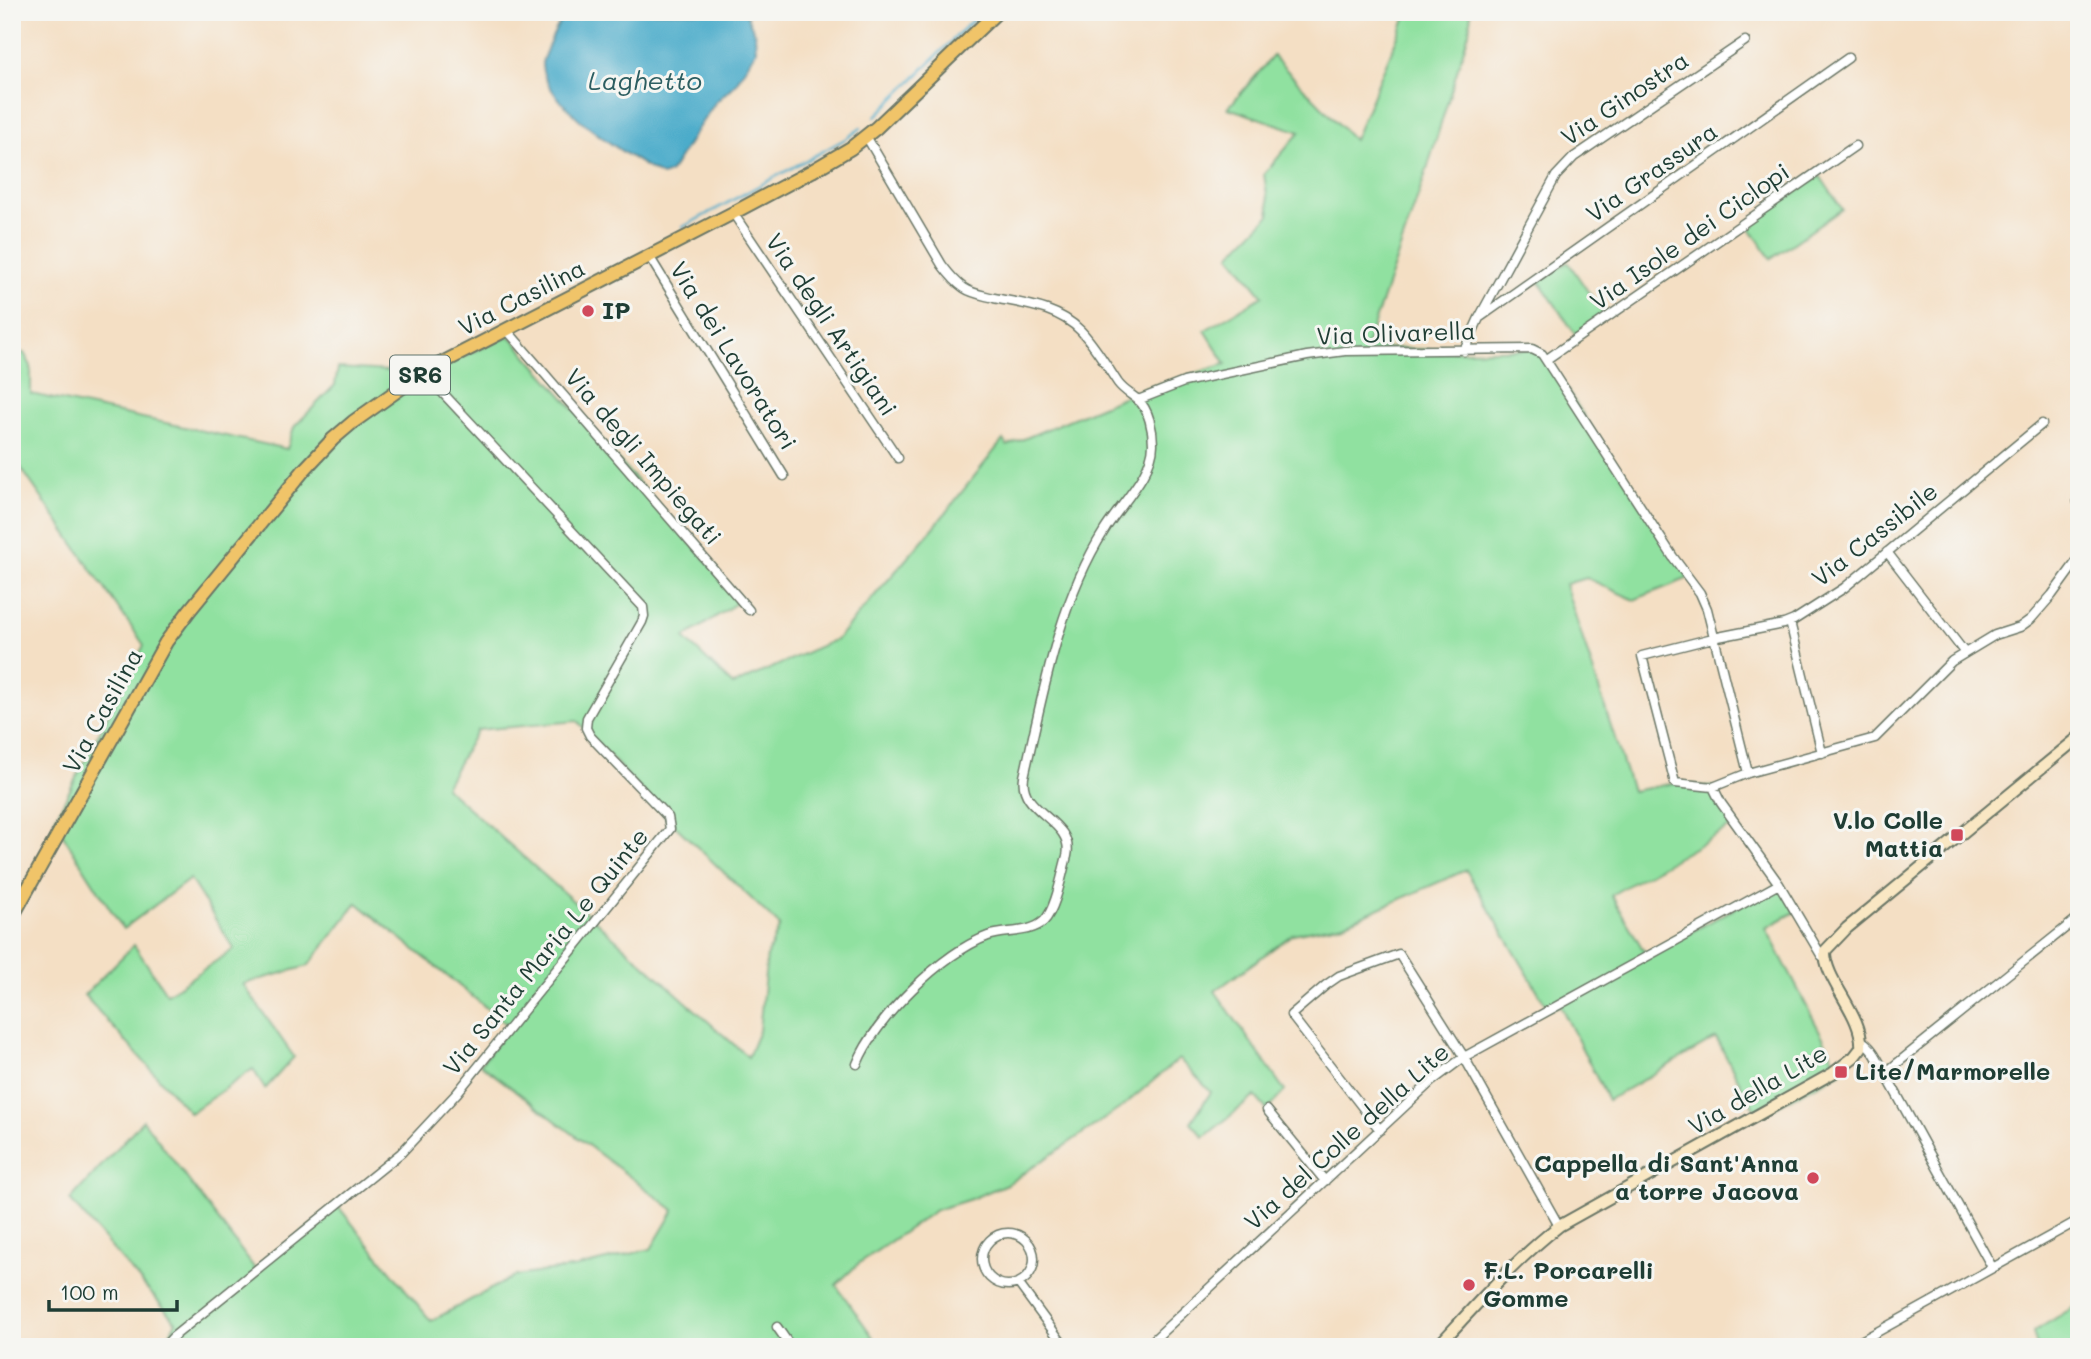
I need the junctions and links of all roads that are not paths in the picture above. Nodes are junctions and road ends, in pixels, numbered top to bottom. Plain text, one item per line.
1 (997, 12) edge
2 (1745, 41) dead end
3 (1848, 58) dead end
4 (866, 136) junction
5 (1855, 146) dead end
6 (733, 213) junction
7 (649, 256) junction
8 (1479, 318) junction
9 (506, 329) junction
10 (1464, 351) junction
11 (1547, 359) junction
12 (424, 373) junction
13 (1138, 400) junction
14 (2042, 424) dead end
15 (898, 458) dead end
16 (784, 476) dead end
17 (2079, 483) edge
18 (2079, 501) edge
19 (1887, 552) junction
20 (2079, 558) edge
21 (750, 610) dead end
22 (1790, 622) junction
23 (1713, 638) junction
24 (1965, 653) junction
25 (2079, 737) edge
26 (1822, 753) junction
27 (1748, 773) junction
28 (1713, 787) junction
29 (1779, 884) junction
30 (12, 917) edge
31 (2079, 917) edge
32 (1825, 958) junction
33 (1862, 1041) junction
34 (1464, 1057) junction
35 (857, 1065) dead end
36 (1885, 1073) junction
37 (1267, 1110) dead end
38 (1380, 1130) junction
39 (1325, 1181) junction
40 (2079, 1220) edge
41 (1559, 1226) junction
42 (1992, 1267) junction
43 (1018, 1283) junction
44 (776, 1327) dead end
45 (164, 1347) edge
46 (791, 1347) edge
47 (1065, 1347) edge
48 (1146, 1347) edge
49 (1437, 1347) edge
50 (1850, 1347) edge

1 - 4 main road, Via Casilina / SR6
2 - 8 street, Via Ginostra
3 - 8 street, Via Grassura
4 - 6 main road, Via Casilina / SR6
4 - 13 street
5 - 11 street, Via Isole dei Ciclopi
6 - 7 main road, Via Casilina / SR6
6 - 15 street, Via degli Artigiani
7 - 9 main road, Via Casilina / SR6
7 - 16 street, Via dei Lavoratori
8 - 10 street, Via Ginostra
9 - 12 main road, Via Casilina / SR6
9 - 21 street, Via degli Impiegati
10 - 11 street, Via Olivarella
10 - 13 street, Via Olivarella
11 - 23 street
12 - 30 main road, Via Casilina / SR6
12 - 45 street, Via Santa Maria Le Quinte
13 - 35 street
14 - 19 street, Via Cassibile
17 - 18 street
19 - 22 street, Via Cassibile
19 - 24 street
20 - 24 street
22 - 23 street, Via Cassibile
22 - 26 street
23 - 27 street
23 - 28 street, Via Cassibile
24 - 26 street
25 - 32 street
26 - 27 street
27 - 28 street
28 - 29 street
29 - 32 street
29 - 34 street, Via del Colle della Lite
31 - 36 street
32 - 33 street
33 - 36 street
33 - 41 street, Via della Lite
34 - 38 street, Via del Colle della Lite
34 - 38 street
34 - 41 street
36 - 42 street
37 - 39 street
38 - 39 street, Via del Colle della Lite
39 - 48 street, Via del Colle della Lite
40 - 42 street
41 - 49 street, Via della Lite
42 - 50 street
43 - 43 street
43 - 47 street
44 - 46 street

